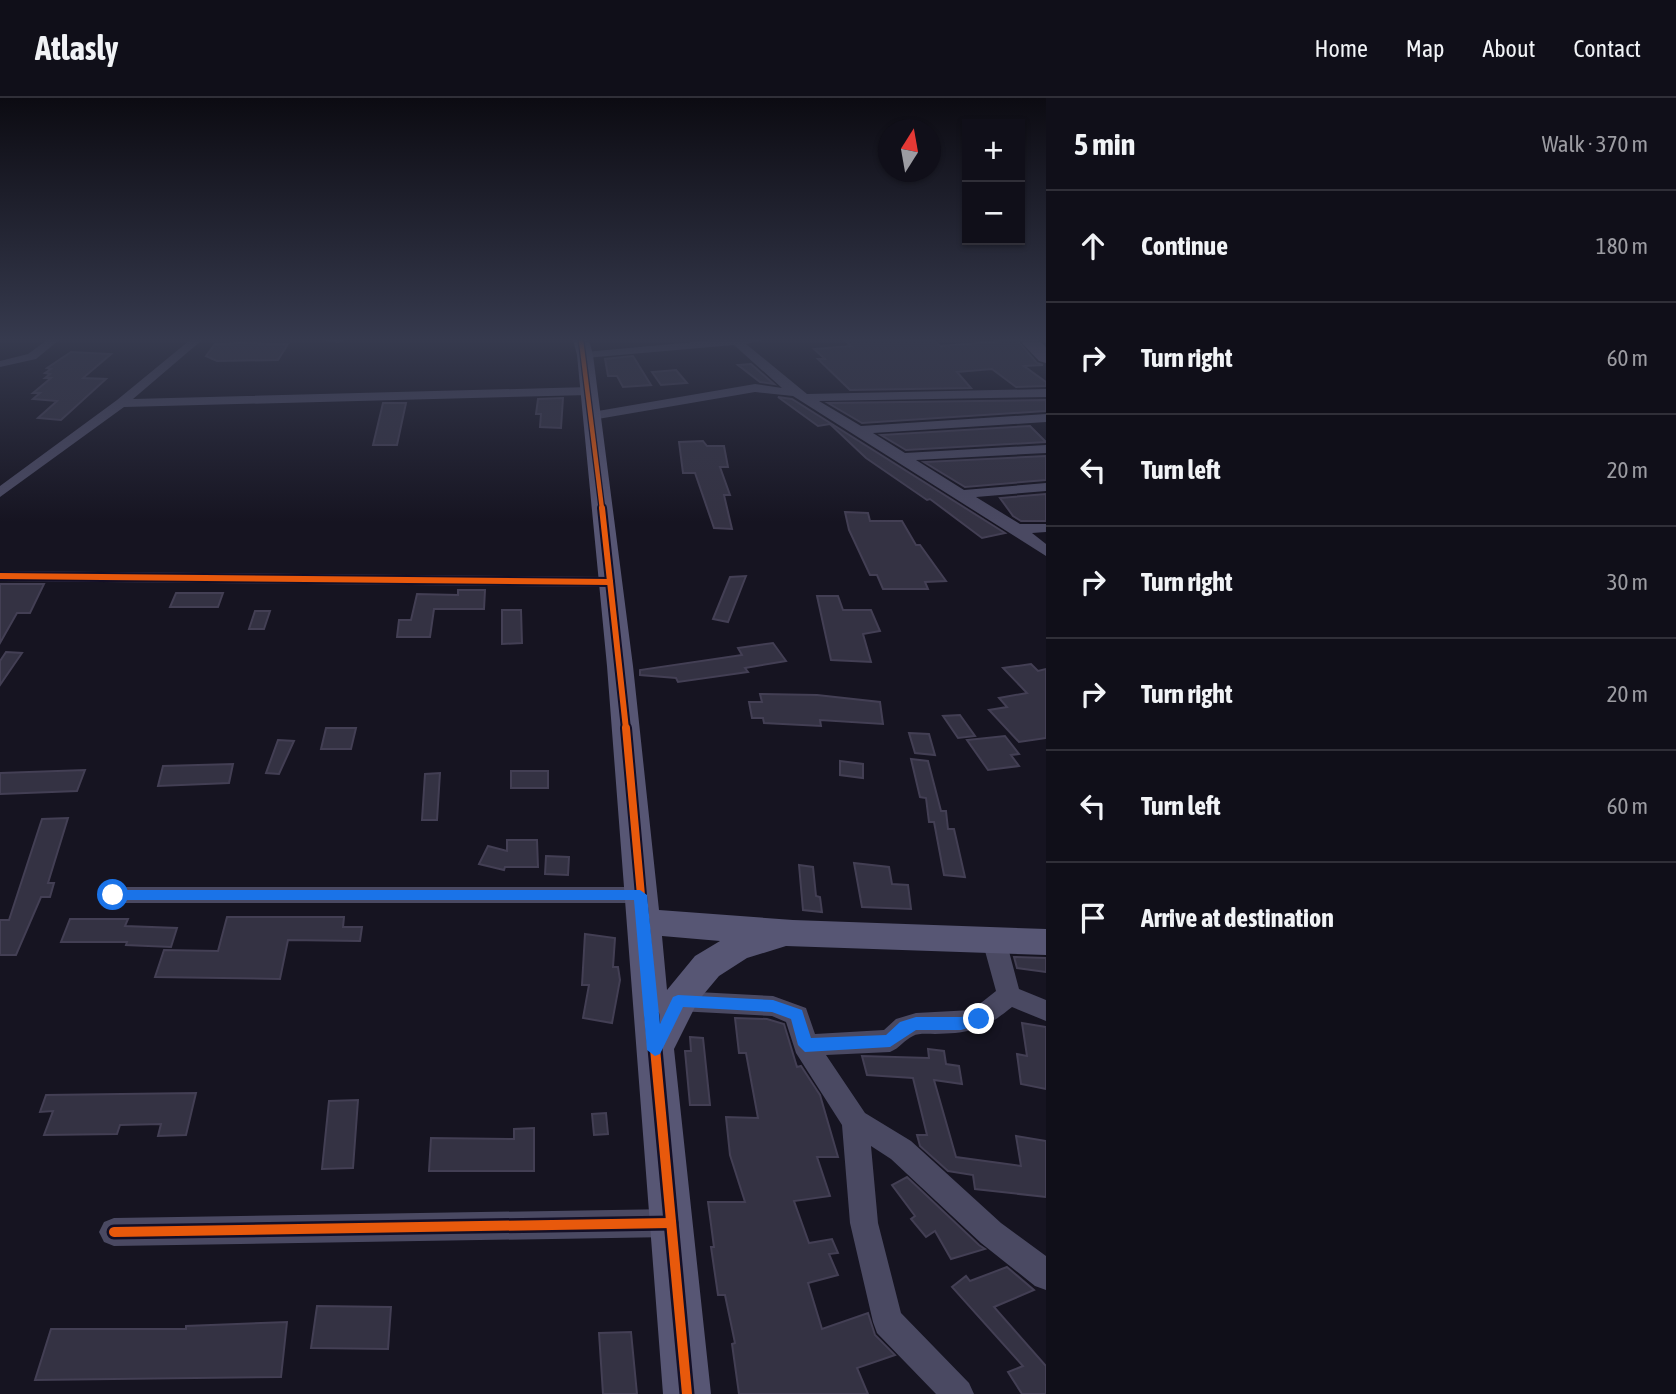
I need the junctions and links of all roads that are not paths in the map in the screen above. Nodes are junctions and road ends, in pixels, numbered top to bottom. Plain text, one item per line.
1 (124, 400) edge
2 (618, 400) edge
3 (806, 400) edge
4 (121, 403) junction
5 (590, 403) junction
6 (1046, 418) edge
7 (859, 430) junction
8 (1046, 449) edge
9 (901, 457) junction
10 (1046, 487) edge
11 (0, 493) edge
12 (961, 494) junction
13 (1046, 528) edge
14 (1017, 529) junction
15 (1046, 551) edge
16 (0, 576) edge
17 (610, 582) junction
18 (113, 895) dead end
19 (642, 909) junction
20 (793, 933) junction
21 (994, 940) junction
22 (1046, 942) edge
23 (1009, 995) junction
24 (678, 1001) junction
25 (1046, 1012) edge
26 (805, 1045) junction
27 (655, 1050) junction
28 (855, 1122) junction
29 (671, 1223) junction
30 (114, 1232) dead end
31 (1046, 1275) edge
32 (687, 1394) edge
33 (958, 1394) edge

1 - 4 street
2 - 5 street
3 - 7 street
4 - 5 street
4 - 11 street
5 - 17 street
6 - 7 street
7 - 9 street
8 - 9 street
9 - 12 street
10 - 12 street
12 - 14 street
13 - 14 street
14 - 15 street
16 - 17 street
17 - 19 street
18 - 19 street
19 - 20 street
19 - 27 street
20 - 21 street
20 - 24 street
21 - 22 street
21 - 23 street
23 - 25 street
23 - 26 street
24 - 26 street
24 - 27 street
26 - 28 street
27 - 29 street
28 - 31 street
28 - 33 street
29 - 30 street
29 - 32 street

